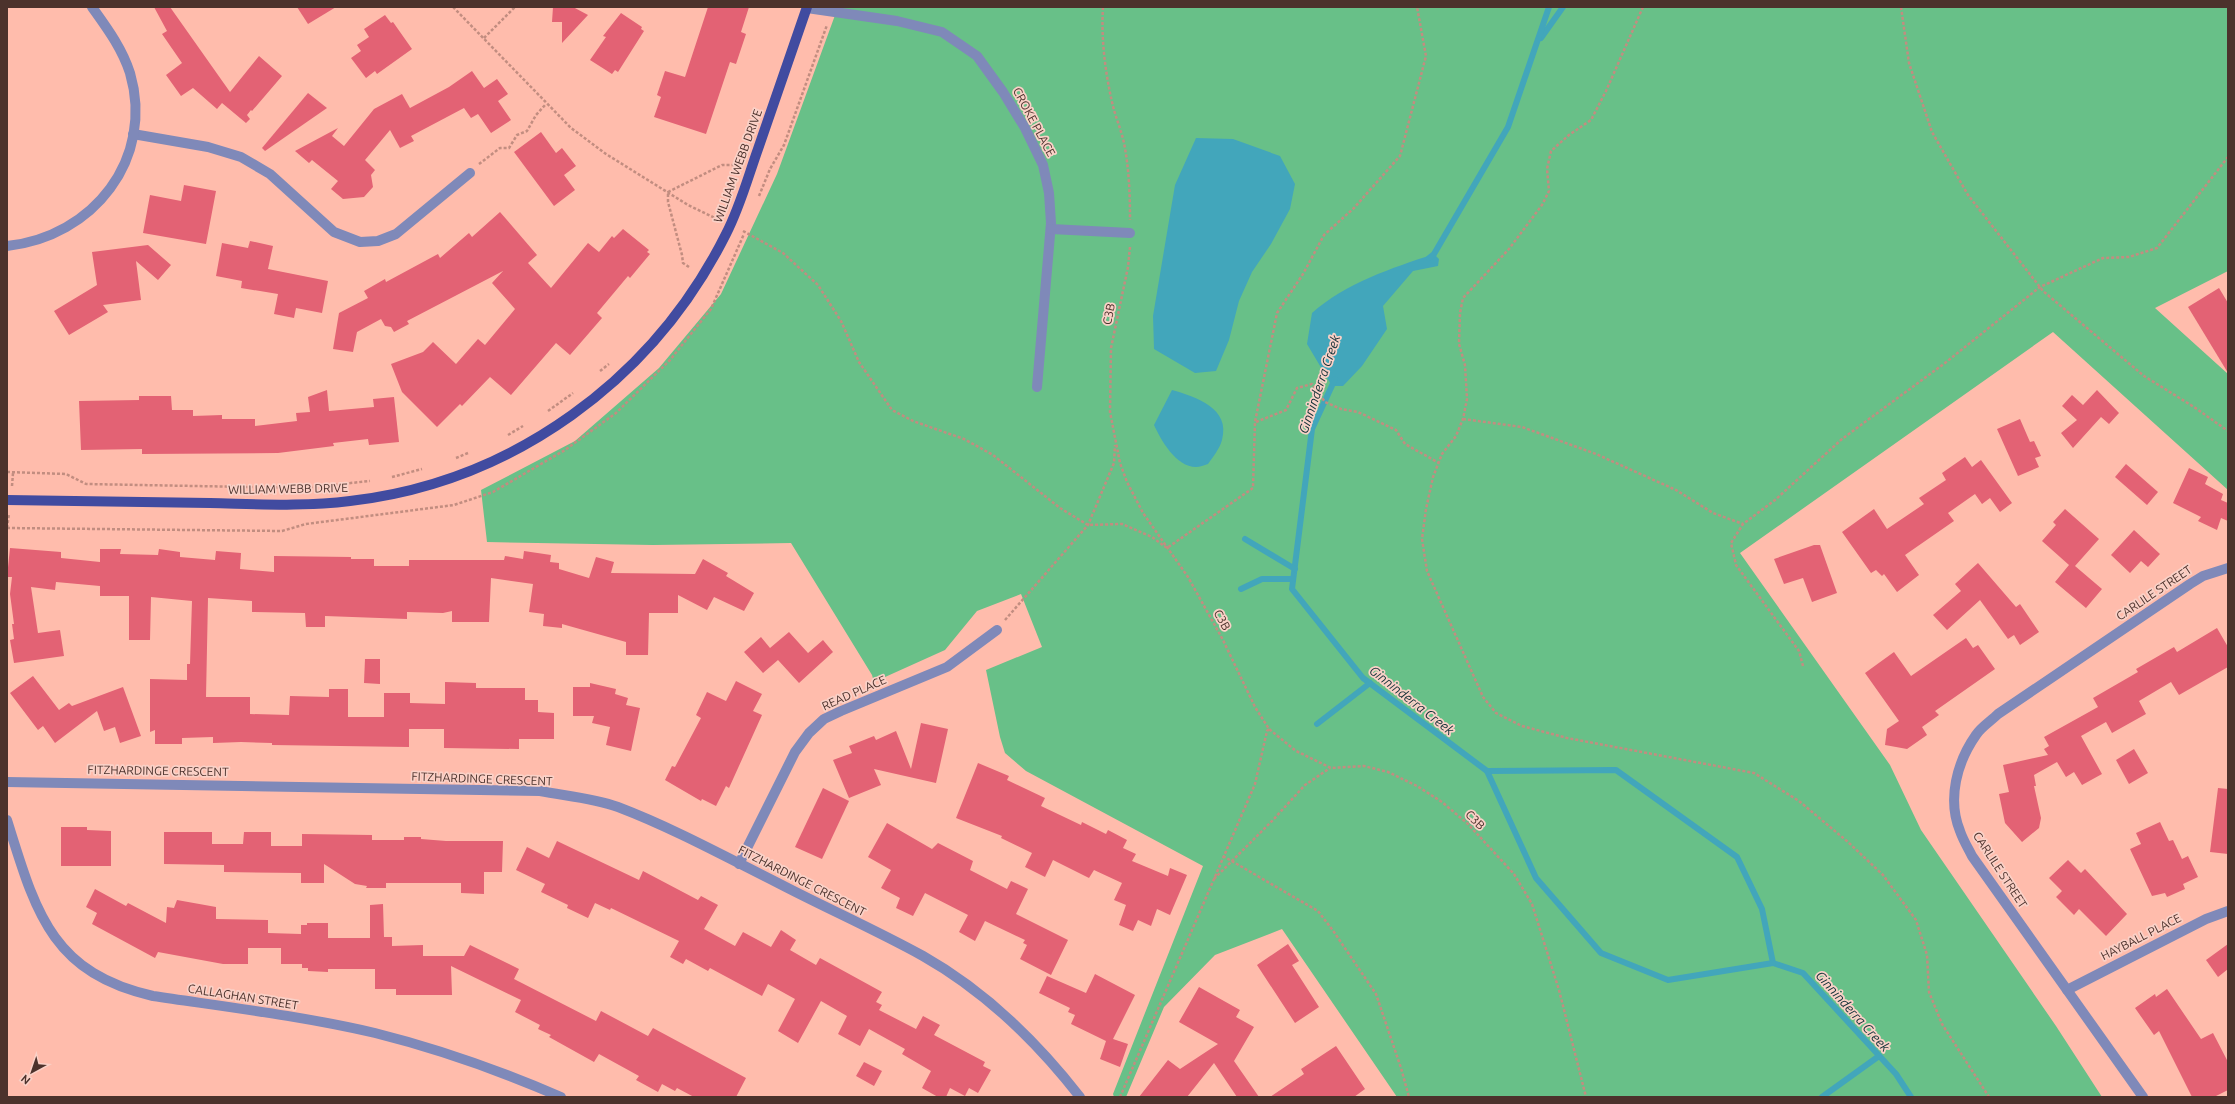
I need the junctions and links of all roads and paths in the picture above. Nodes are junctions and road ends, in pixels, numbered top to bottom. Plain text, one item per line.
1 (92, 7) edge
2 (515, 7) edge
3 (807, 7) edge
4 (1103, 7) edge
5 (1416, 7) edge
6 (1644, 7) edge
7 (1901, 7) edge
8 (831, 12) junction
9 (484, 38) dead end
10 (546, 104) dead end
11 (133, 134) junction
12 (2228, 157) edge
13 (736, 165) dead end
14 (770, 169) dead end
15 (470, 172) joint
16 (1051, 229) junction
17 (1130, 233) junction
18 (7, 246) edge
19 (692, 261) dead end
20 (689, 267) junction
21 (684, 274) dead end
22 (2040, 287) junction
23 (614, 359) dead end
24 (597, 373) dead end
25 (1037, 387) dead end
26 (574, 392) dead end
27 (545, 413) dead end
28 (1463, 419) junction
29 (1255, 422) junction
30 (527, 424) dead end
31 (2228, 431) edge
32 (502, 438) dead end
33 (1115, 443) junction
34 (984, 450) dead end
35 (475, 451) dead end
36 (453, 460) dead end
37 (1439, 463) junction
38 (427, 467) dead end
39 (7, 472) edge
40 (389, 478) dead end
41 (375, 480) dead end
42 (7, 500) edge
43 (411, 510) dead end
44 (1743, 524) junction
45 (1088, 525) junction
46 (7, 528) edge
47 (1167, 548) junction
48 (2228, 568) edge
49 (997, 630) joint
50 (1803, 666) dead end
51 (1269, 729) junction
52 (1330, 768) junction
53 (7, 782) edge
54 (7, 820) edge
55 (1223, 856) junction
56 (1231, 860) junction
57 (739, 864) junction
58 (1213, 880) junction
59 (2228, 911) edge
60 (2067, 990) junction
61 (561, 1097) edge
62 (1080, 1097) edge
63 (1120, 1097) edge
64 (1409, 1097) edge
65 (1586, 1097) edge
66 (1989, 1097) edge
67 (2143, 1097) edge

1 - 11 street
2 - 9 path
3 - 8 street, CROKE PLACE
3 - 42 main road, WILLIAM WEBB DRIVE
4 - 17 path, C3B
5 - 29 path
6 - 28 path
7 - 22 path
8 - 14 path
8 - 16 street, CROKE PLACE
10 - 15 path
11 - 15 street
11 - 18 street
12 - 22 path
13 - 20 path
16 - 17 street
16 - 25 street, CROKE PLACE
17 - 33 path, C3B
19 - 20 path
20 - 21 path
22 - 31 path
22 - 44 path
23 - 24 path
26 - 27 path
28 - 37 path
28 - 44 path
29 - 37 path
29 - 47 path
30 - 32 path
33 - 45 path
33 - 47 path, C3B
34 - 45 path
35 - 36 path
37 - 66 path
38 - 40 path
39 - 41 path
43 - 46 path
44 - 50 path
45 - 47 path
45 - 49 path
47 - 51 path, C3B
48 - 60 street, CARLILE STREET
49 - 57 street, READ PLACE
51 - 52 path, C3B
51 - 55 path
52 - 56 path
52 - 65 path, C3B
53 - 57 street, FITZHARDINGE CRESCENT
54 - 61 street, CALLAGHAN STREET
55 - 56 path
55 - 58 path
56 - 58 path
56 - 64 path
57 - 62 street, FITZHARDINGE CRESCENT
58 - 63 path
59 - 60 street, HAYBALL PLACE
60 - 67 street, CARLILE STREET

